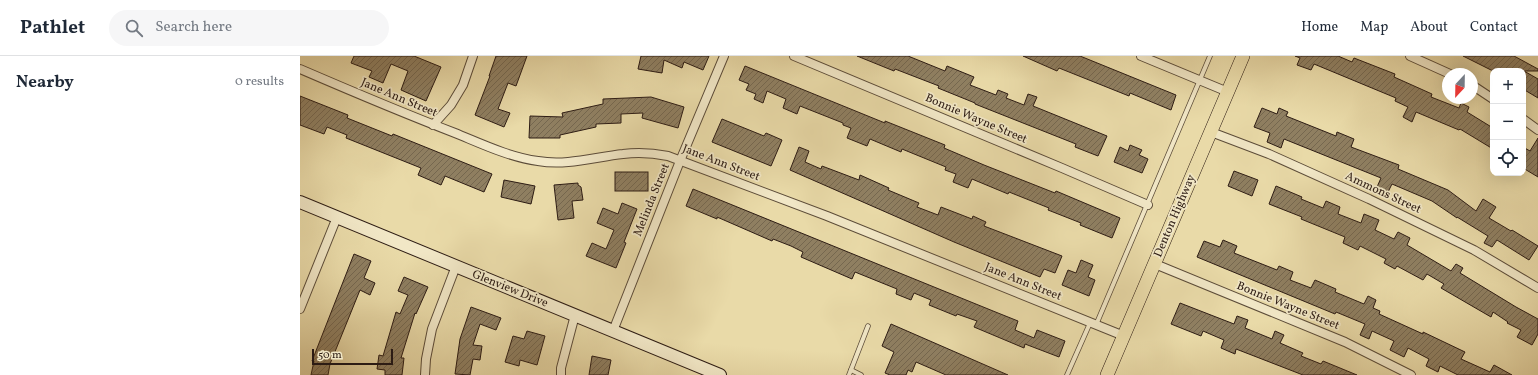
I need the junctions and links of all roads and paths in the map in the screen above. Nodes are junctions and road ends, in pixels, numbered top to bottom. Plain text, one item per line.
1 (473, 56) edge
2 (724, 56) edge
3 (794, 56) edge
4 (1141, 56) edge
5 (1210, 56) edge
6 (1244, 56) edge
7 (1410, 56) edge
8 (300, 69) edge
9 (1442, 70) edge
10 (1200, 80) junction
11 (1478, 89) edge
12 (1228, 92) junction
13 (1490, 97) edge
14 (1526, 122) edge
15 (433, 125) junction
16 (1538, 130) edge
17 (1211, 132) junction
18 (680, 161) junction
19 (300, 202) edge
20 (1148, 205) junction
21 (337, 217) junction
22 (1155, 264) junction
23 (456, 266) junction
24 (1538, 288) edge
25 (300, 310) edge
26 (574, 315) junction
27 (1093, 323) junction
28 (868, 326) dead end
29 (613, 331) junction
30 (1124, 336) junction
31 (851, 370) junction
32 (706, 372) edge
33 (425, 375) edge
34 (561, 375) edge
35 (720, 375) edge
36 (849, 375) edge
37 (860, 375) edge
38 (1067, 375) edge
39 (1107, 375) edge
40 (1410, 375) edge

1 - 15 street
2 - 18 street, Melinda Street
3 - 20 street, Bonnie Wayne Street
4 - 10 street
5 - 10 lane
6 - 12 main road, Denton Highway
7 - 9 street
8 - 15 street, Jane Ann Street
10 - 12 street
10 - 20 lane
11 - 13 street
12 - 17 main road, Denton Highway
14 - 16 street
15 - 18 street, Jane Ann Street
17 - 22 main road, Denton Highway
17 - 24 street, Ammons Street
18 - 27 street, Jane Ann Street
18 - 29 street, Melinda Street
19 - 21 main road, Glenview Drive
20 - 27 lane
21 - 23 main road, Glenview Drive
21 - 25 street
22 - 30 main road, Denton Highway
22 - 40 street, Bonnie Wayne Street
23 - 26 main road, Glenview Drive
23 - 33 street
26 - 29 main road, Glenview Drive
26 - 34 street
27 - 30 street, Jane Ann Street
27 - 38 lane
28 - 31 lane
29 - 32 main road, Glenview Drive
30 - 39 main road, Denton Highway
31 - 36 lane
31 - 37 lane
32 - 35 main road, Glenview Drive

